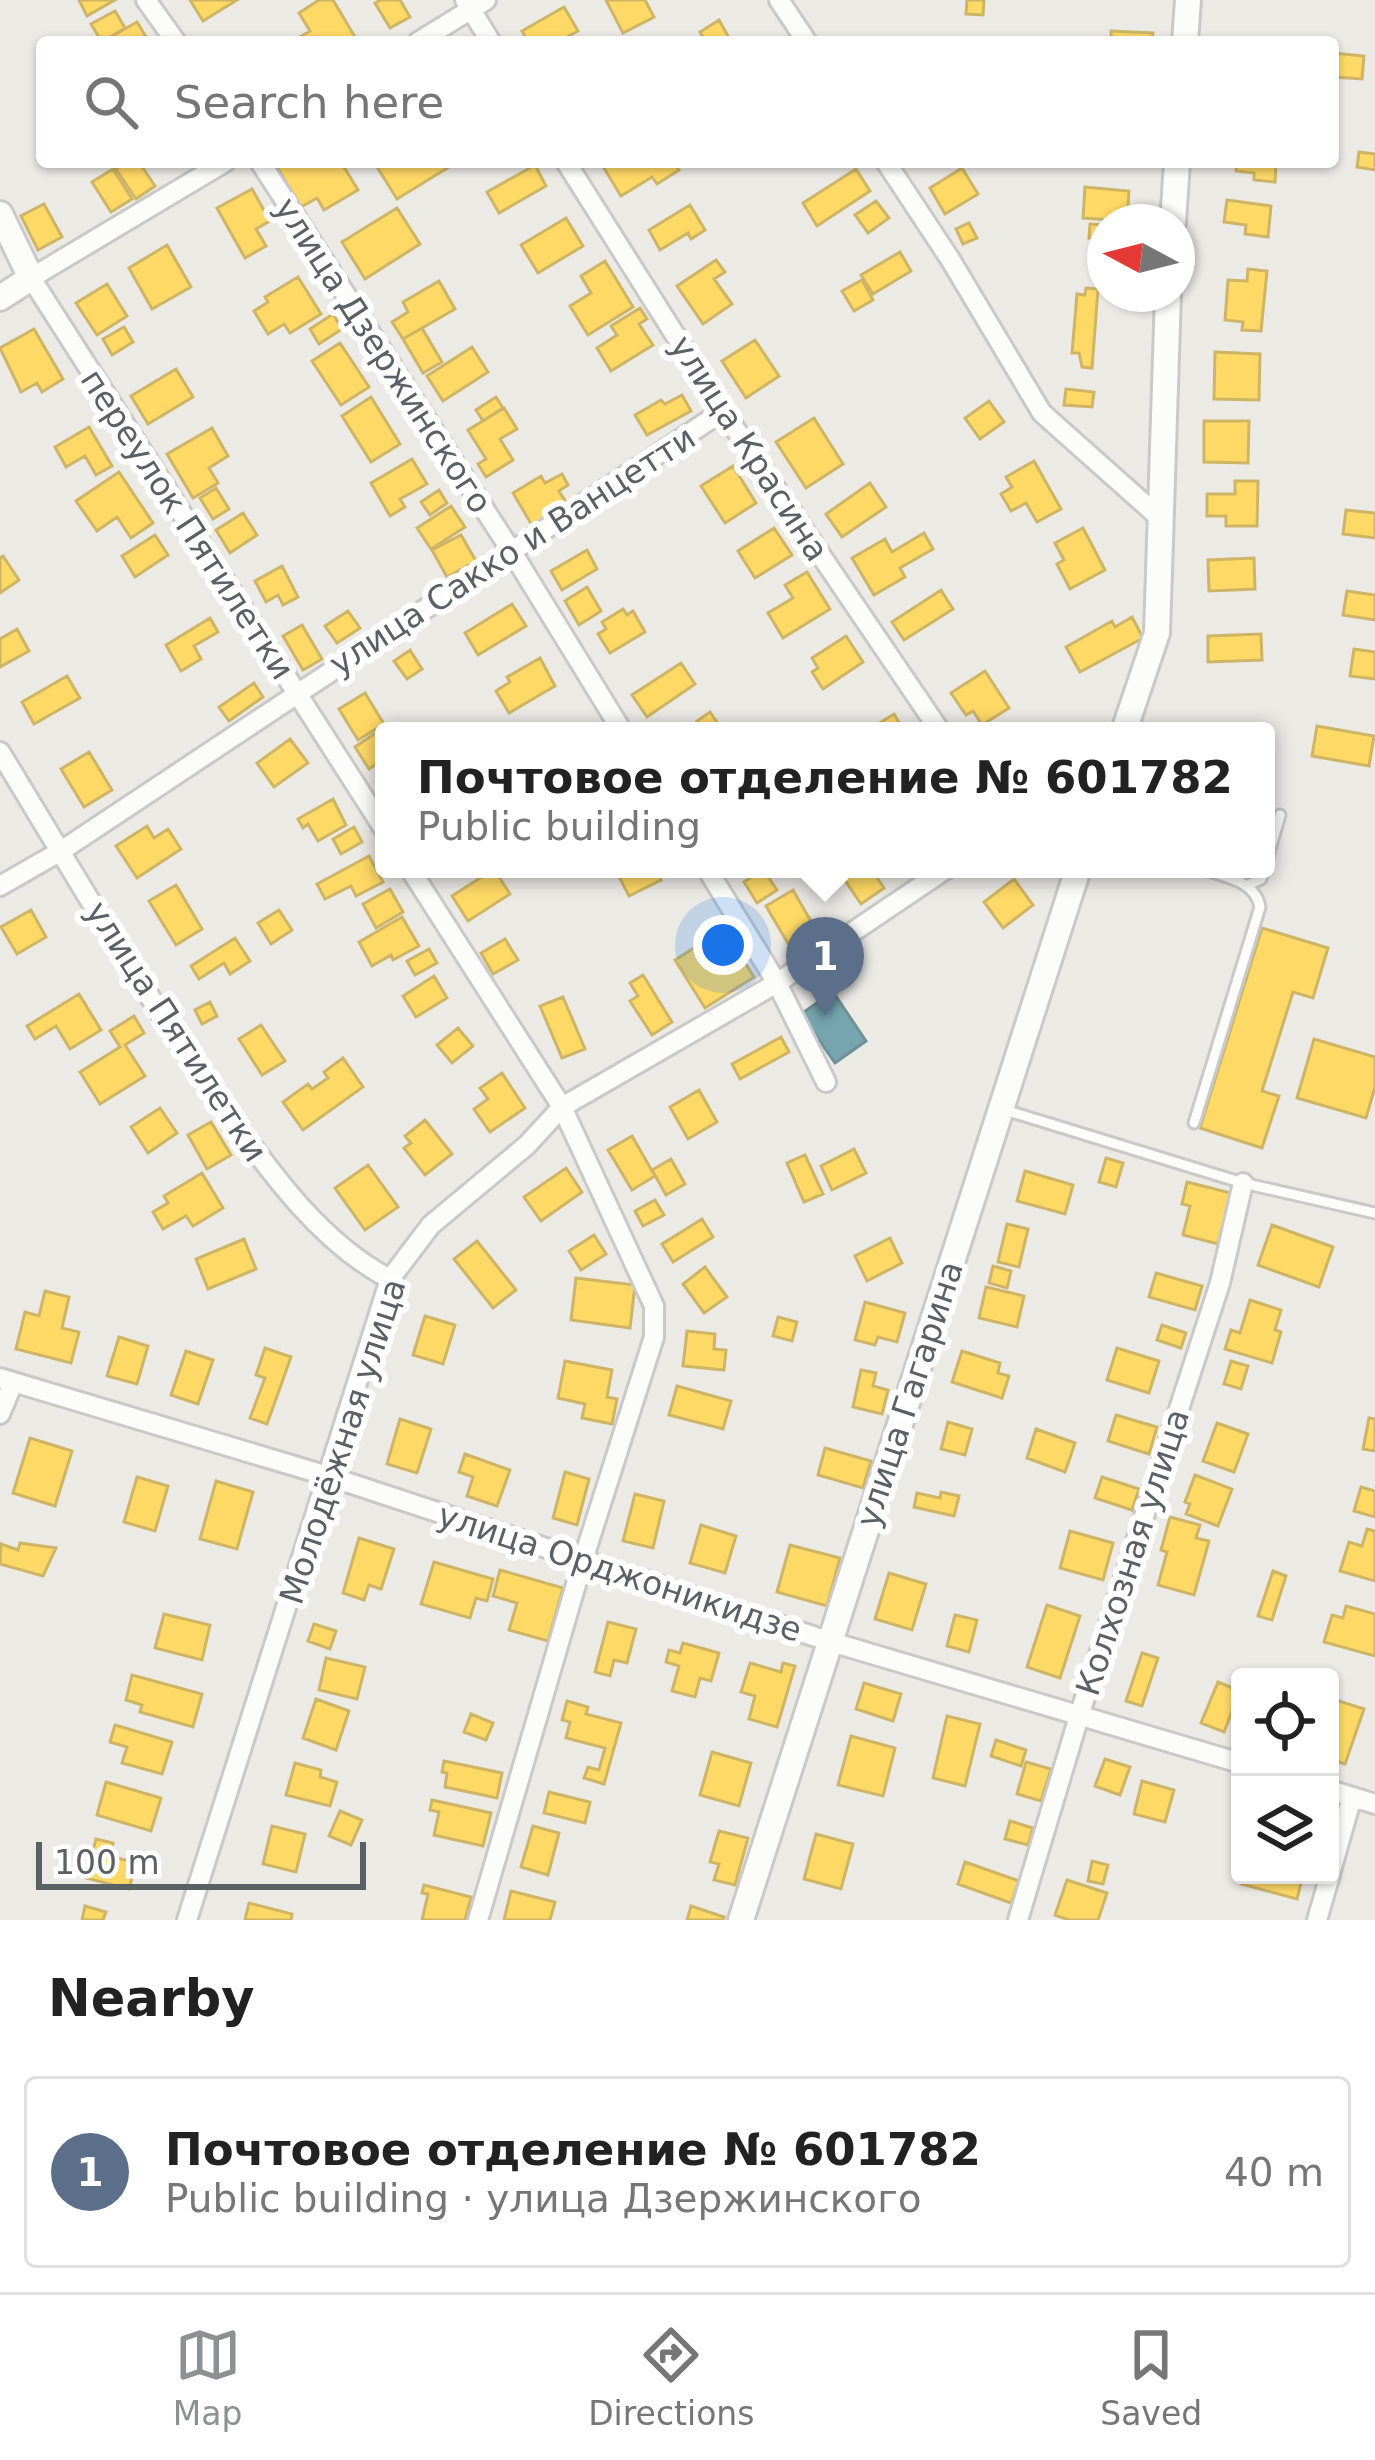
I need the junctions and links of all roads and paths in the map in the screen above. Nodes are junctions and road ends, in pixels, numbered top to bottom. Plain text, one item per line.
1 (146, 0) edge
2 (779, 0) edge
3 (1188, 0) edge
4 (474, 3) edge
5 (172, 36) edge
6 (427, 36) edge
7 (488, 36) edge
8 (803, 36) edge
9 (1185, 36) edge
10 (215, 168) edge
11 (264, 168) edge
12 (570, 168) edge
13 (890, 168) edge
14 (1177, 168) edge
15 (1174, 204) edge
16 (0, 214) edge
17 (31, 278) junction
18 (0, 298) edge
19 (1167, 312) edge
20 (723, 411) junction
21 (1160, 518) junction
22 (512, 552) junction
23 (297, 692) junction
24 (616, 722) edge
25 (934, 722) edge
26 (1127, 722) edge
27 (0, 752) edge
28 (375, 815) edge
29 (1280, 815) dead end
30 (1275, 832) edge
31 (61, 851) junction
32 (416, 878) edge
33 (713, 878) edge
34 (933, 878) edge
35 (1075, 878) edge
36 (1228, 878) edge
37 (1261, 878) edge
38 (1248, 885) junction
39 (0, 886) edge
40 (777, 983) junction
41 (826, 1082) dead end
42 (562, 1107) junction
43 (1002, 1109) junction
44 (1194, 1123) dead end
45 (1243, 1183) junction
46 (1375, 1213) edge
47 (390, 1279) junction
48 (7, 1381) edge
49 (0, 1414) edge
50 (328, 1476) junction
51 (584, 1558) junction
52 (828, 1641) junction
53 (1080, 1713) junction
54 (1231, 1759) edge
55 (1339, 1793) edge
56 (1352, 1797) junction
57 (1375, 1804) edge
58 (1339, 1842) edge
59 (1327, 1884) edge
60 (187, 1920) edge
61 (478, 1920) edge
62 (741, 1920) edge
63 (1018, 1920) edge
64 (1317, 1920) edge

1 - 5 street
2 - 8 street
3 - 9 main road
4 - 6 street
4 - 7 street
10 - 17 street
11 - 22 street, улица Дзержинского
12 - 20 street, улица Красина
13 - 21 street
14 - 15 main road
16 - 17 main road, переулок Пятилетки
17 - 18 main road
17 - 23 street, переулок Пятилетки
19 - 21 main road
20 - 22 street, улица Сакко и Ванцетти
20 - 25 street, улица Красина
21 - 26 main road
22 - 23 street, улица Сакко и Ванцетти
22 - 24 street, улица Дзержинского
23 - 28 street, переулок Пятилетки
23 - 31 street, улица Сакко и Ванцетти
27 - 31 street, улица Пятилетки
29 - 30 lane
31 - 39 street, улица Сакко и Ванцетти
31 - 47 street, улица Пятилетки
32 - 42 street
33 - 40 street
34 - 40 street, Молодёжная улица
35 - 43 main road, улица Гагарина
36 - 38 lane
37 - 38 lane
38 - 44 lane
40 - 41 street
40 - 42 street, Молодёжная улица
42 - 47 street, Молодёжная улица
42 - 51 street
43 - 45 lane
43 - 52 main road, улица Гагарина
45 - 46 lane
45 - 53 street, Колхозная улица
47 - 50 street, Молодёжная улица
48 - 49 street
48 - 50 street, улица Орджоникидзе
50 - 51 street, улица Орджоникидзе
50 - 60 street, Молодёжная улица
51 - 52 street, улица Орджоникидзе
51 - 61 street
52 - 53 street, улица Орджоникидзе
52 - 62 main road, улица Гагарина
53 - 54 street, улица Орджоникидзе
53 - 63 street, Колхозная улица
55 - 56 street
56 - 57 street
56 - 58 street
59 - 64 street

